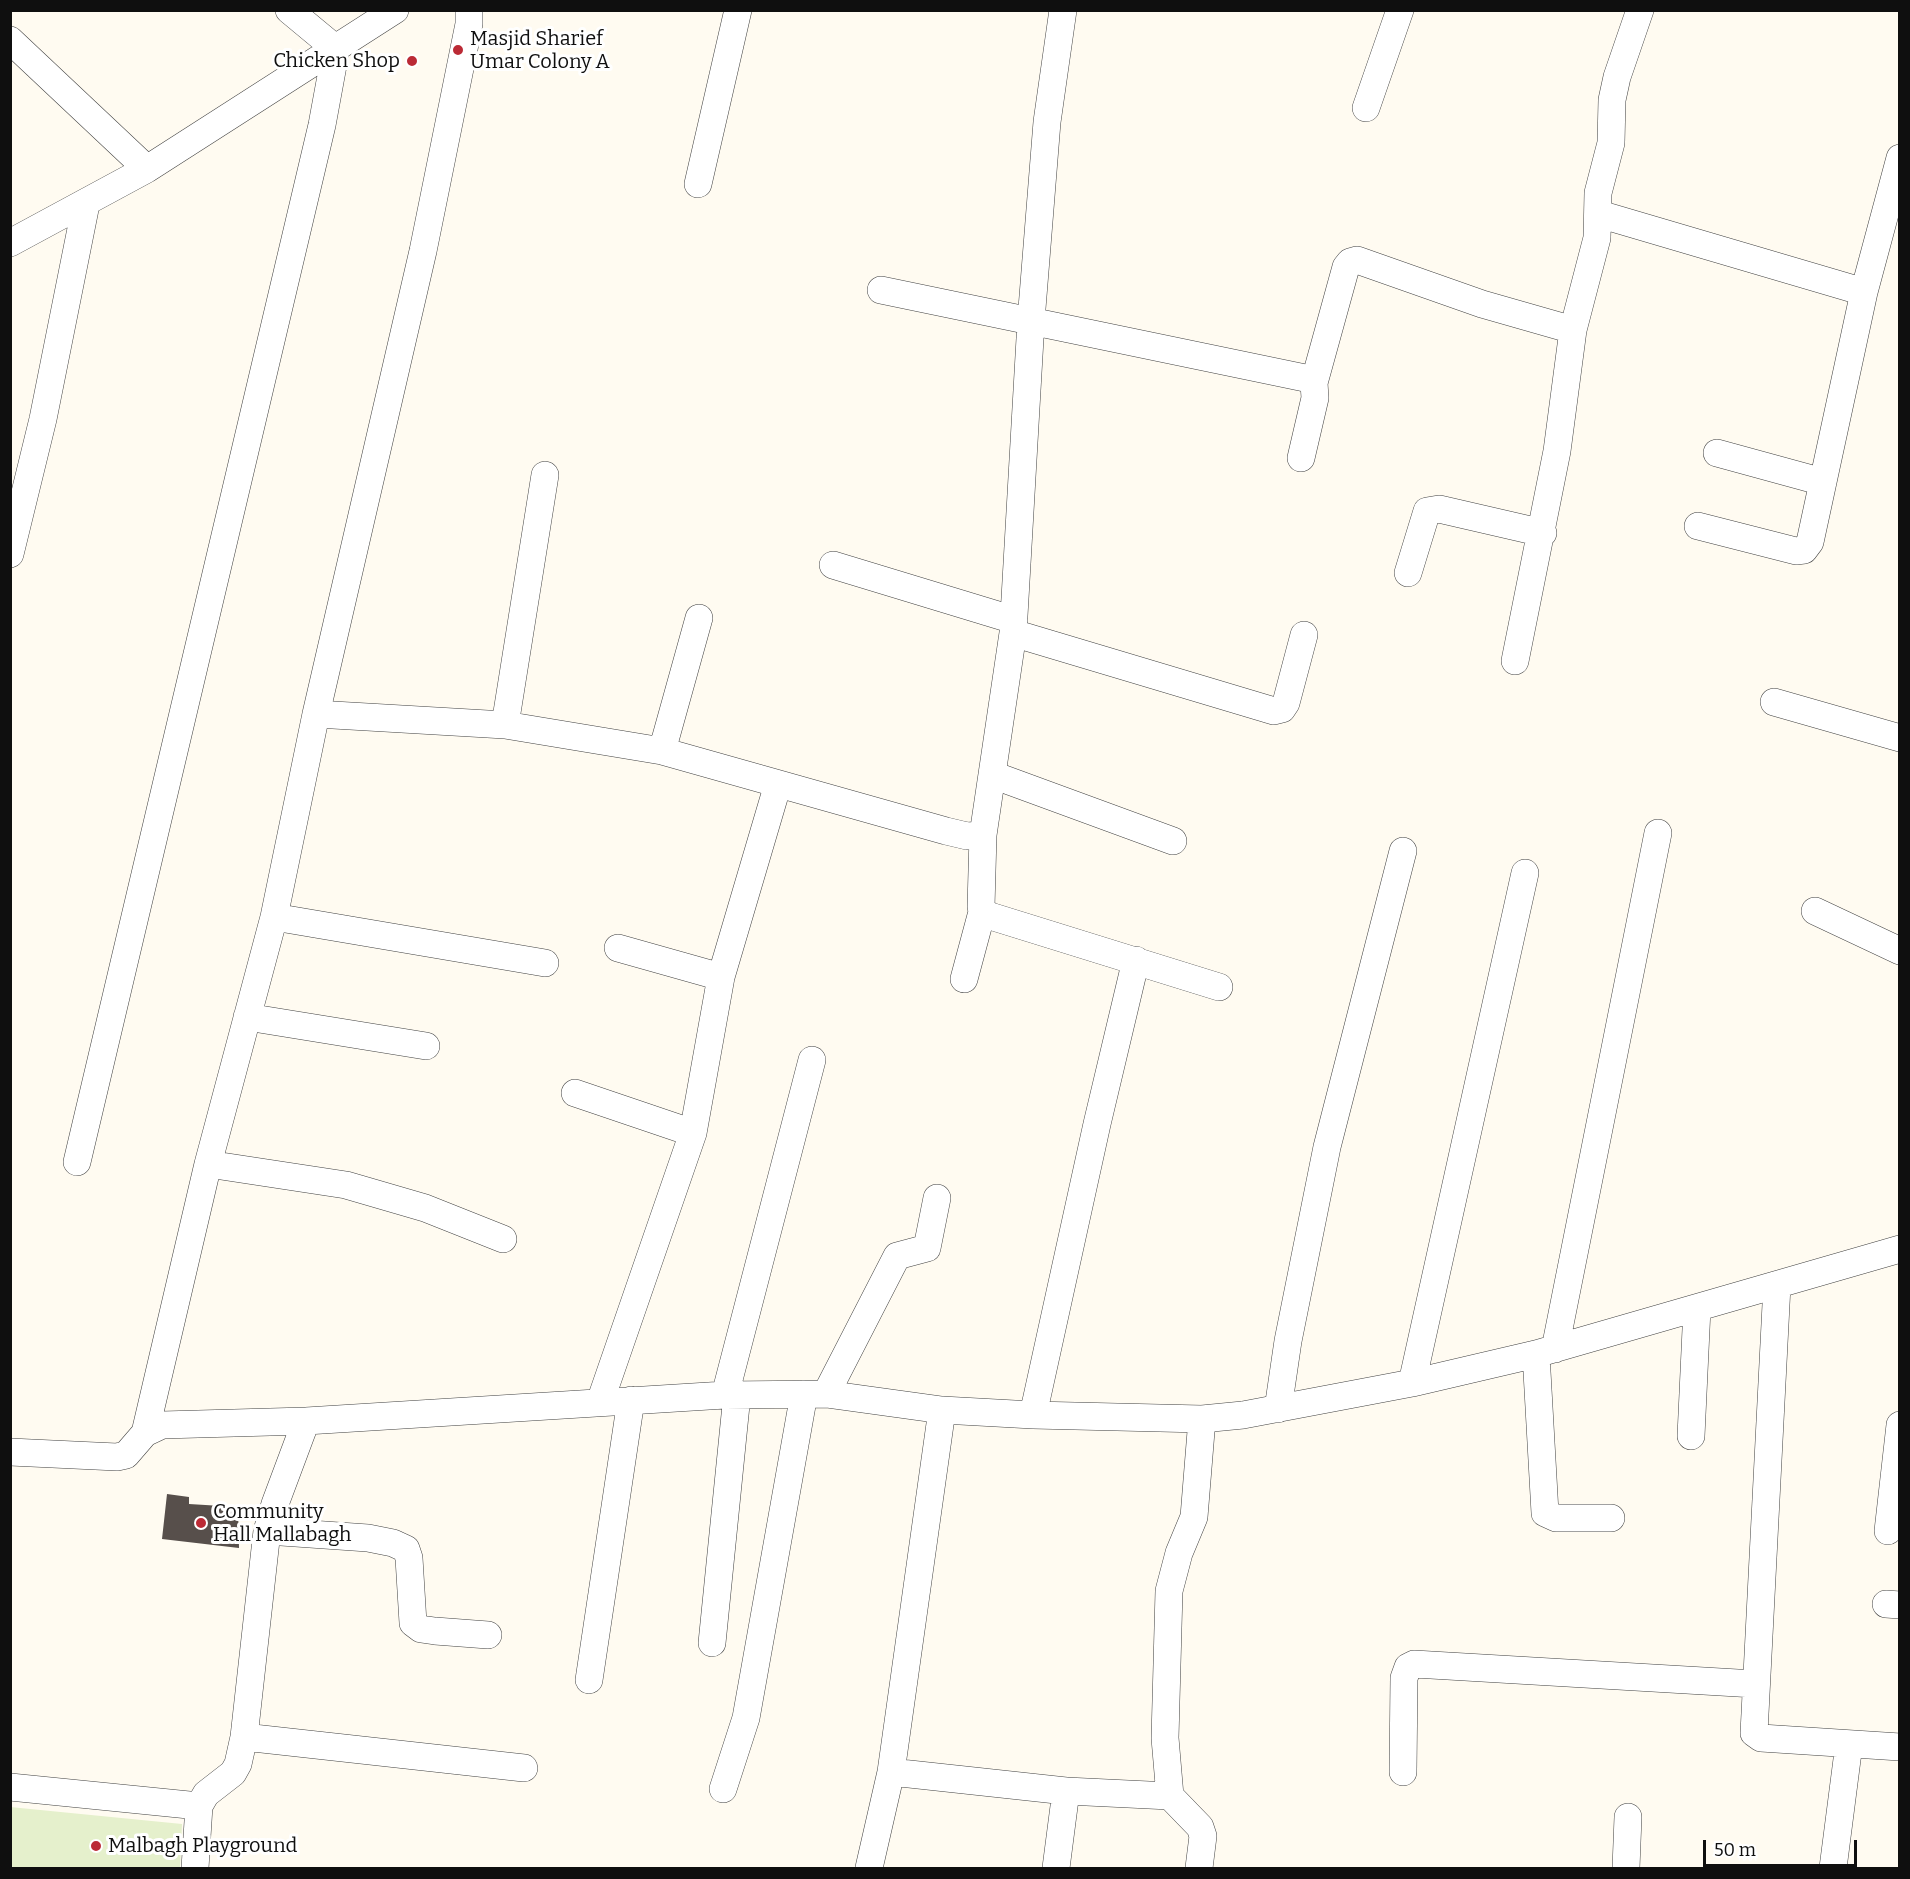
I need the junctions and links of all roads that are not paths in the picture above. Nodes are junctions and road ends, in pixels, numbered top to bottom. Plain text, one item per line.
1 (290, 10) edge
2 (394, 10) edge
3 (469, 10) edge
4 (738, 10) edge
5 (1063, 10) edge
6 (1400, 10) edge
7 (1640, 10) edge
8 (10, 40) edge
9 (336, 49) junction
10 (1366, 108) dead end
11 (1899, 158) edge
12 (147, 169) junction
13 (698, 184) dead end
14 (86, 204) junction
15 (1599, 214) junction
16 (10, 243) edge
17 (881, 290) dead end
18 (1864, 292) junction
19 (1031, 321) junction
20 (1573, 330) junction
21 (1314, 383) junction
22 (1717, 453) dead end
23 (1301, 458) dead end
24 (545, 475) dead end
25 (1823, 482) junction
26 (1698, 526) dead end
27 (1543, 533) junction
28 (10, 554) edge
29 (833, 565) dead end
30 (1408, 573) dead end
31 (699, 618) dead end
32 (1013, 627) junction
33 (1304, 635) dead end
34 (1515, 661) dead end
35 (1774, 702) dead end
36 (316, 714) junction
37 (505, 725) junction
38 (1899, 738) edge
39 (662, 750) junction
40 (993, 776) junction
41 (778, 784) junction
42 (1658, 833) dead end
43 (983, 836) junction
44 (1173, 841) dead end
45 (1403, 851) dead end
46 (1525, 873) dead end
47 (1815, 911) dead end
48 (982, 912) junction
49 (274, 917) junction
50 (618, 948) dead end
51 (1899, 951) edge
52 (1136, 960) junction
53 (545, 963) dead end
54 (721, 977) junction
55 (964, 979) dead end
56 (1219, 987) dead end
57 (247, 1017) junction
58 (426, 1046) dead end
59 (812, 1060) dead end
60 (575, 1093) dead end
61 (693, 1133) junction
62 (77, 1162) dead end
63 (208, 1164) junction
64 (937, 1198) dead end
65 (503, 1239) dead end
66 (1899, 1249) edge
67 (1777, 1285) junction
68 (1697, 1308) junction
69 (1545, 1352) junction
70 (1412, 1383) junction
71 (815, 1394) junction
72 (731, 1395) junction
73 (631, 1400) junction
74 (600, 1402) junction
75 (1278, 1409) junction
76 (942, 1410) junction
77 (1033, 1415) junction
78 (1202, 1419) junction
79 (306, 1421) junction
80 (1899, 1425) edge
81 (145, 1433) junction
82 (1691, 1436) dead end
83 (10, 1452) edge
84 (1611, 1518) dead end
85 (1888, 1531) dead end
86 (267, 1532) junction
87 (488, 1635) dead end
88 (712, 1642) dead end
89 (588, 1680) dead end
90 (1755, 1684) junction
91 (244, 1737) junction
92 (1849, 1744) junction
93 (1899, 1747) edge
94 (524, 1768) dead end
95 (1403, 1772) dead end
96 (891, 1773) junction
97 (10, 1787) edge
98 (723, 1789) dead end
99 (1066, 1791) junction
100 (1170, 1796) junction
101 (199, 1806) junction
102 (1628, 1817) dead end
103 (195, 1869) edge
104 (869, 1869) edge
105 (1056, 1869) edge
106 (1199, 1869) edge
107 (1626, 1869) edge
108 (1833, 1869) edge

1 - 9 street
2 - 9 street
3 - 36 street
4 - 13 street
5 - 19 street
6 - 10 street
7 - 15 street
8 - 12 street
9 - 12 street
9 - 62 street
11 - 18 street
12 - 14 street
14 - 16 street
14 - 28 street
15 - 18 street
15 - 20 street
17 - 19 street
18 - 25 street
19 - 21 street
19 - 32 street
20 - 21 street
20 - 27 street
21 - 23 street
22 - 25 street
24 - 37 street
25 - 26 street
27 - 30 street
27 - 34 street
29 - 32 street
31 - 39 street
32 - 33 street
32 - 40 street
35 - 38 street
36 - 37 street
36 - 49 street
37 - 39 street
39 - 41 street
40 - 43 street
40 - 44 street
41 - 43 street
41 - 54 street
42 - 69 street
43 - 48 street
45 - 75 street
46 - 70 street
47 - 51 street
48 - 52 street
48 - 55 street
49 - 53 street
49 - 57 street
50 - 54 street
52 - 56 street
52 - 77 street
54 - 61 street
57 - 58 street
57 - 63 street
59 - 72 street
60 - 61 street
61 - 74 street
63 - 65 street
63 - 81 street
64 - 71 street
66 - 67 street
67 - 68 street
67 - 90 street
68 - 69 street
68 - 82 street
69 - 70 street
69 - 84 street
70 - 75 street
71 - 72 street
71 - 76 street
71 - 98 street
72 - 73 street
72 - 88 street
73 - 74 street
73 - 89 street
74 - 79 street
75 - 78 street
76 - 77 street
76 - 96 street
77 - 78 street
78 - 100 street
79 - 81 street
79 - 86 street
80 - 85 street
81 - 83 street
86 - 87 street
86 - 91 street
90 - 92 street
90 - 95 street
91 - 94 street
91 - 101 street
92 - 93 street
92 - 108 street
96 - 99 street
96 - 104 street
97 - 101 street
99 - 100 street
99 - 105 street
100 - 106 street
101 - 103 street
102 - 107 street

